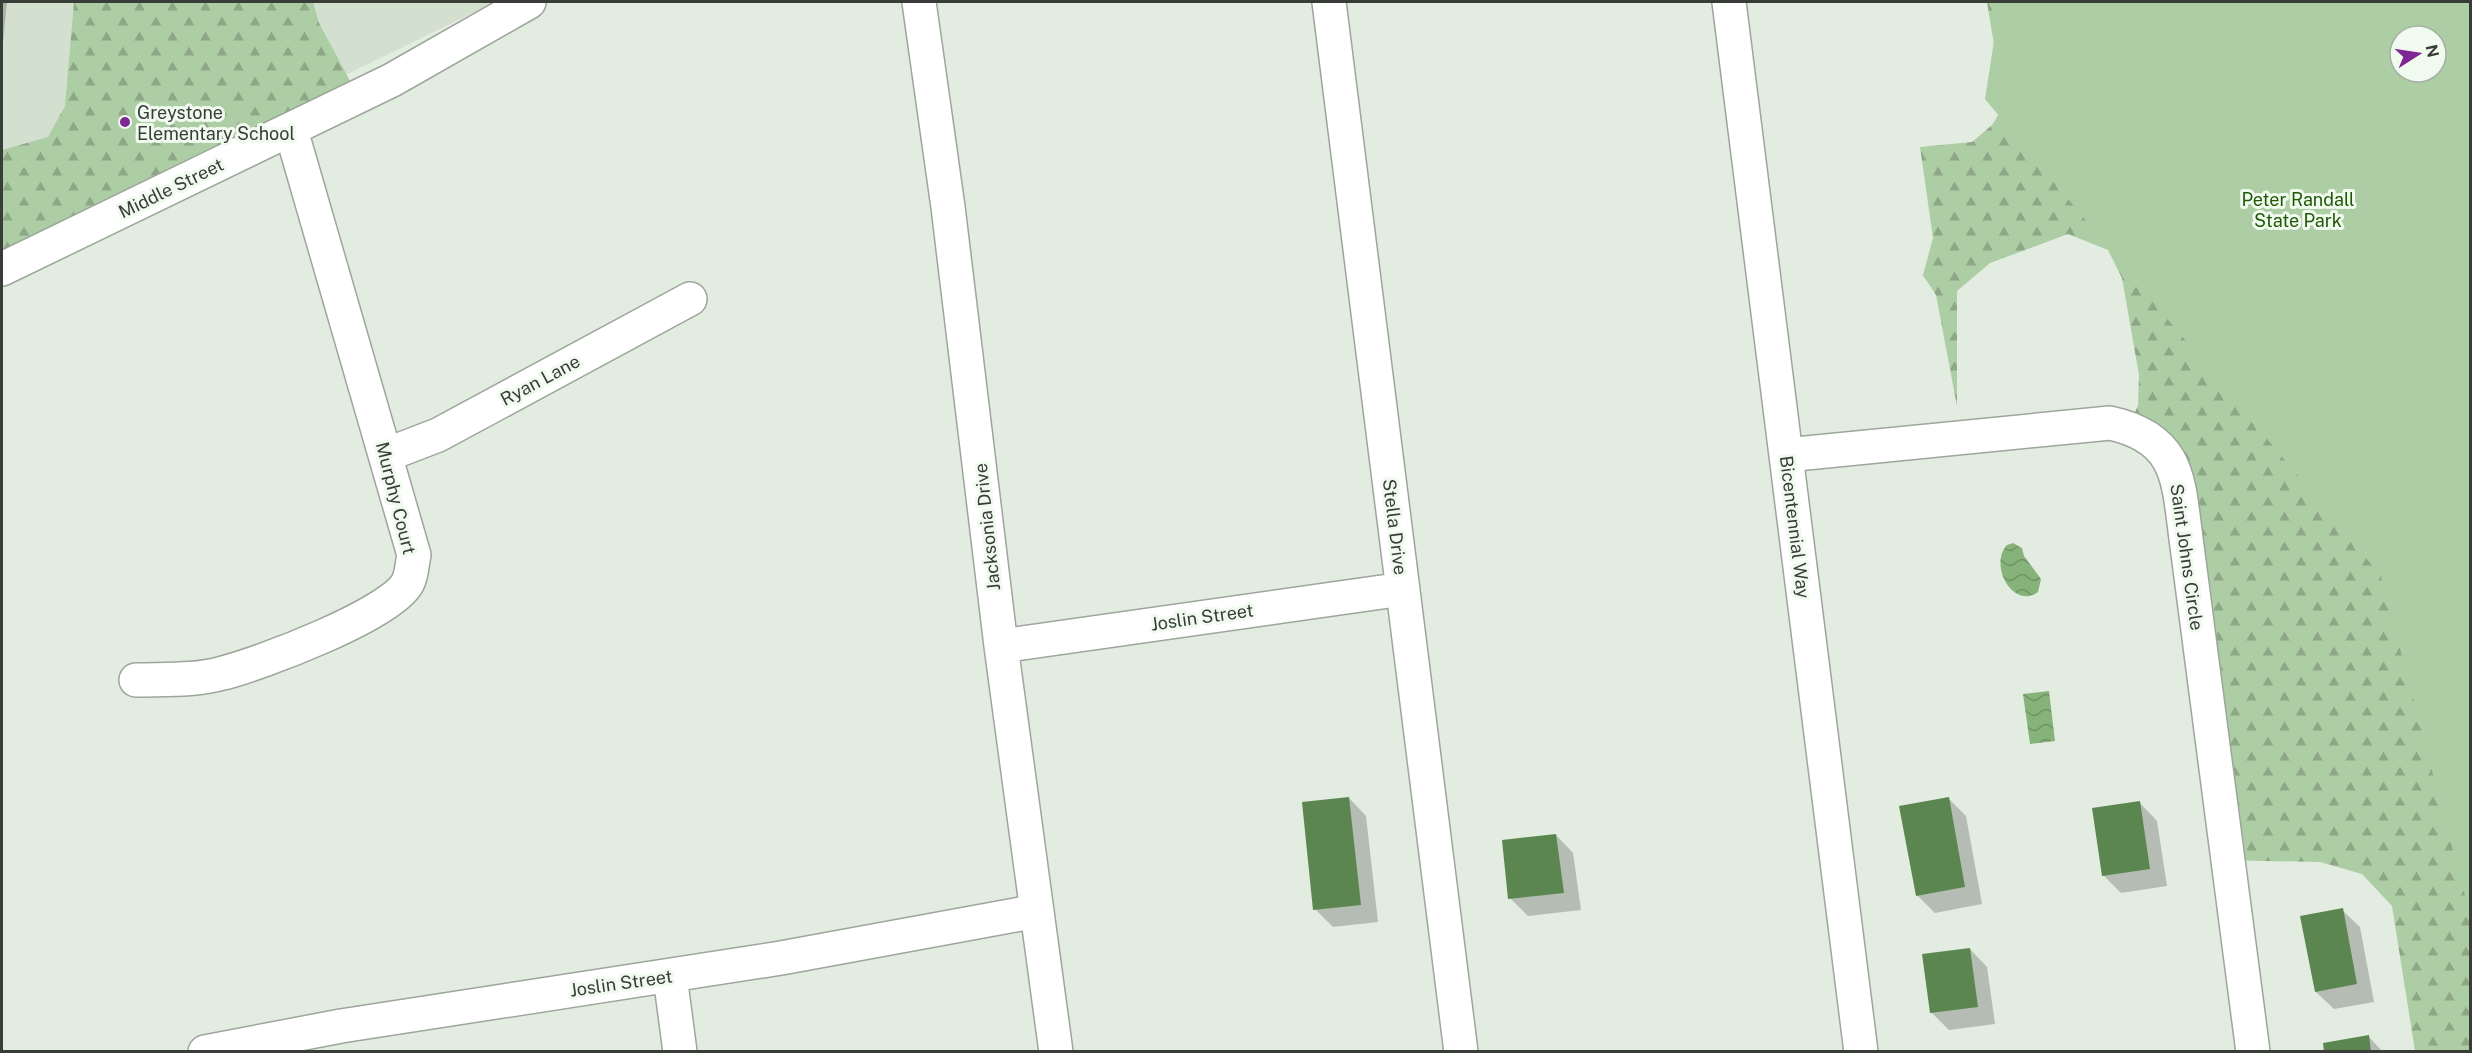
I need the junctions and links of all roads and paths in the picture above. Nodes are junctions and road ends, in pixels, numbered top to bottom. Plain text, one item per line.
1 (529, 2) edge
2 (919, 2) edge
3 (1329, 2) edge
4 (1729, 2) edge
5 (291, 130) junction
6 (2, 270) edge
7 (690, 299) dead end
8 (386, 455) junction
9 (1786, 455) junction
10 (1403, 589) junction
11 (1001, 645) junction
12 (136, 680) dead end
13 (1037, 911) junction
14 (670, 976) junction
15 (343, 1039) edge
16 (205, 1052) edge
17 (680, 1052) edge
18 (1056, 1052) edge
19 (1461, 1052) edge
20 (1861, 1052) edge
21 (2253, 1052) edge

1 - 5 street, Middle Street
2 - 11 street, Jacksonia Drive
3 - 10 street, Stella Drive
4 - 9 street, Bicentennial Way
5 - 6 street, Middle Street
5 - 8 street, Murphy Court
7 - 8 street, Ryan Lane
8 - 12 street, Murphy Court
9 - 20 street, Bicentennial Way
9 - 21 street, Saint Johns Circle
10 - 11 street, Joslin Street
10 - 19 street, Stella Drive
11 - 13 street, Jacksonia Drive
13 - 14 street, Joslin Street
13 - 18 street, Jacksonia Drive
14 - 15 street, Joslin Street
14 - 17 street
15 - 16 street, Joslin Street

